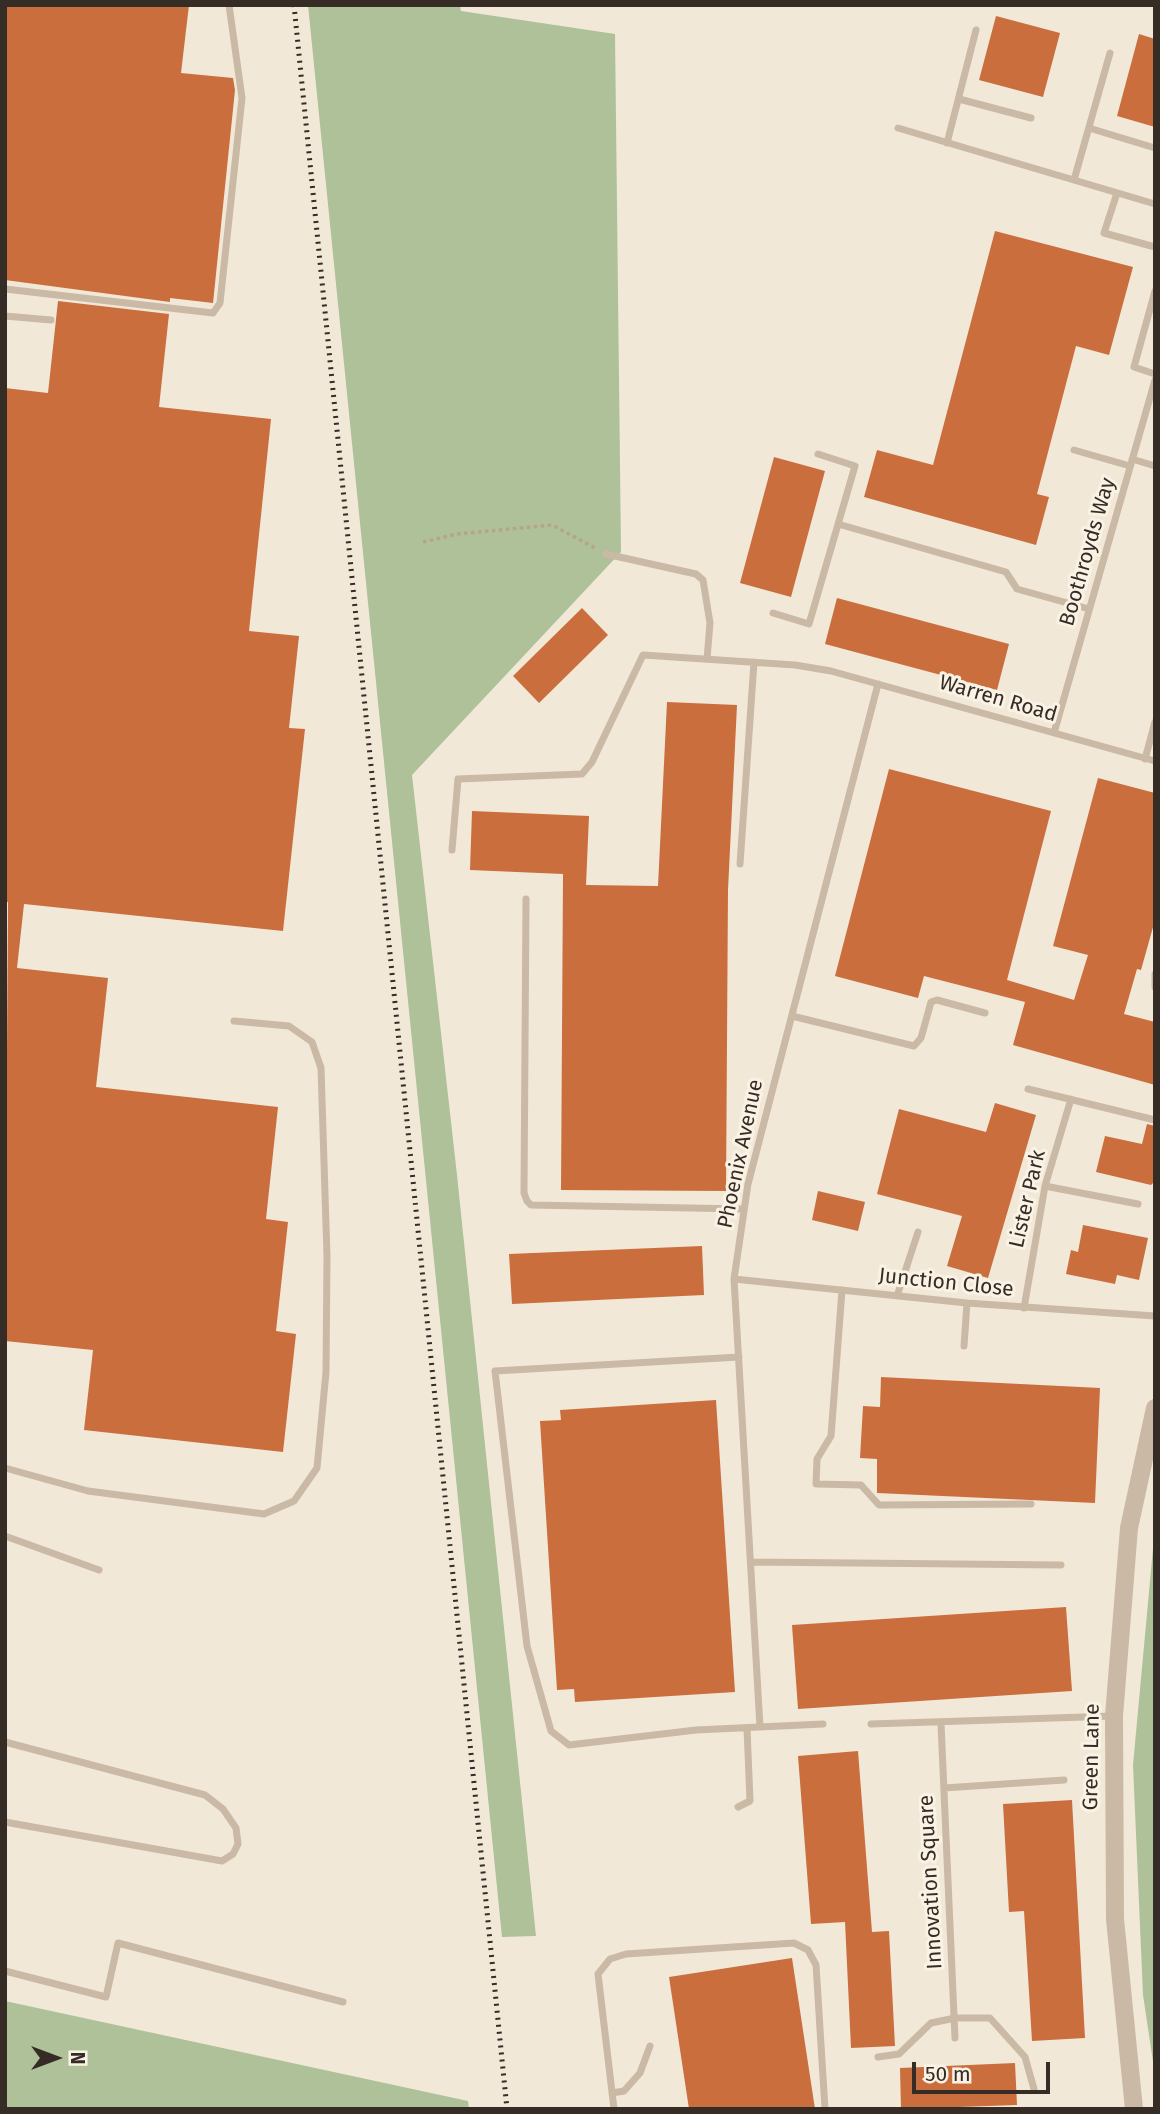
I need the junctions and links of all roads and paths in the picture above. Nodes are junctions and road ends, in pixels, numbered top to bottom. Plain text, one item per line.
1 (229, 5) edge
2 (976, 30) dead end
3 (1110, 53) dead end
4 (958, 99) junction
5 (1031, 118) dead end
6 (898, 128) dead end
7 (1089, 128) junction
8 (947, 143) junction
9 (1155, 148) edge
10 (1074, 180) junction
11 (1117, 193) junction
12 (1155, 204) edge
13 (1155, 247) edge
14 (5, 289) edge
15 (1155, 291) edge
16 (5, 316) edge
17 (51, 320) dead end
18 (1155, 374) edge
19 (1155, 380) edge
20 (1074, 450) dead end
21 (818, 454) dead end
22 (1131, 463) junction
23 (1155, 466) edge
24 (838, 524) junction
25 (423, 542) dead end
26 (606, 555) joint
27 (1089, 609) junction
28 (772, 613) dead end
29 (707, 659) junction
30 (754, 662) junction
31 (878, 684) junction
32 (1155, 722) edge
33 (1054, 733) junction
34 (1145, 759) junction
35 (1155, 761) edge
36 (452, 850) dead end
37 (740, 864) dead end
38 (526, 899) dead end
39 (1155, 974) edge
40 (1155, 987) edge
41 (985, 1013) dead end
42 (792, 1016) junction
43 (234, 1021) dead end
44 (1028, 1089) dead end
45 (1072, 1099) junction
46 (1155, 1120) edge
47 (1045, 1186) junction
48 (1138, 1204) dead end
49 (744, 1209) junction
50 (918, 1232) dead end
51 (734, 1279) junction
52 (842, 1290) junction
53 (897, 1296) junction
54 (967, 1303) junction
55 (1024, 1308) junction
56 (1155, 1316) edge
57 (964, 1346) dead end
58 (739, 1357) junction
59 (1155, 1408) edge
60 (5, 1468) edge
61 (1031, 1504) dead end
62 (5, 1536) edge
63 (751, 1562) junction
64 (1061, 1565) dead end
65 (99, 1570) dead end
66 (1114, 1716) junction
67 (823, 1724) dead end
68 (871, 1724) dead end
69 (941, 1724) junction
70 (761, 1727) junction
71 (747, 1728) junction
72 (5, 1742) edge
73 (1064, 1780) dead end
74 (944, 1788) junction
75 (738, 1807) dead end
76 (5, 1822) edge
77 (5, 1971) edge
78 (343, 2002) dead end
79 (955, 2018) junction
80 (956, 2038) dead end
81 (650, 2046) dead end
82 (878, 2057) dead end
83 (1034, 2089) dead end
84 (612, 2093) junction
85 (614, 2109) edge
86 (825, 2109) edge
87 (1132, 2109) edge

1 - 14 lane
2 - 4 lane
3 - 7 lane
4 - 5 lane
4 - 8 lane
6 - 8 lane
7 - 9 lane
7 - 10 lane
8 - 10 lane
10 - 11 lane
11 - 12 lane
11 - 13 lane
15 - 18 lane
16 - 17 lane
19 - 22 lane, Boothroyds Way
20 - 22 lane
21 - 24 lane
22 - 23 lane
22 - 27 lane, Boothroyds Way
24 - 27 lane
24 - 28 lane
25 - 26 path
26 - 29 lane
27 - 33 lane, Boothroyds Way
29 - 30 lane, Warren Road
29 - 36 lane, Warren Road
30 - 31 lane, Warren Road
30 - 37 lane
31 - 33 lane, Warren Road
31 - 42 lane, Phoenix Avenue
32 - 34 lane
33 - 34 lane, Warren Road
34 - 35 lane, Warren Road
38 - 49 lane
39 - 40 lane
41 - 42 lane
42 - 49 lane, Phoenix Avenue
43 - 60 lane
44 - 45 lane
45 - 46 lane
45 - 47 lane, Lister Park
47 - 48 lane
47 - 55 lane, Lister Park
49 - 51 lane, Phoenix Avenue
50 - 53 lane
51 - 52 lane, Junction Close
51 - 58 lane, Phoenix Avenue
52 - 53 lane, Junction Close
52 - 61 lane
53 - 54 lane, Junction Close
54 - 55 lane, Junction Close
54 - 57 lane
55 - 56 lane, Junction Close
58 - 63 lane, Phoenix Avenue
58 - 71 lane
59 - 66 street, Green Lane
62 - 65 lane
63 - 64 lane
63 - 70 lane, Phoenix Avenue
66 - 69 lane
66 - 87 street, Green Lane
67 - 70 lane
68 - 69 lane
69 - 74 lane, Innovation Square
70 - 71 lane
71 - 75 lane
72 - 76 lane
73 - 74 lane
74 - 79 lane, Innovation Square
77 - 78 lane
79 - 80 lane, Innovation Square
79 - 82 lane
79 - 83 lane
81 - 84 lane
84 - 85 lane
84 - 86 lane

